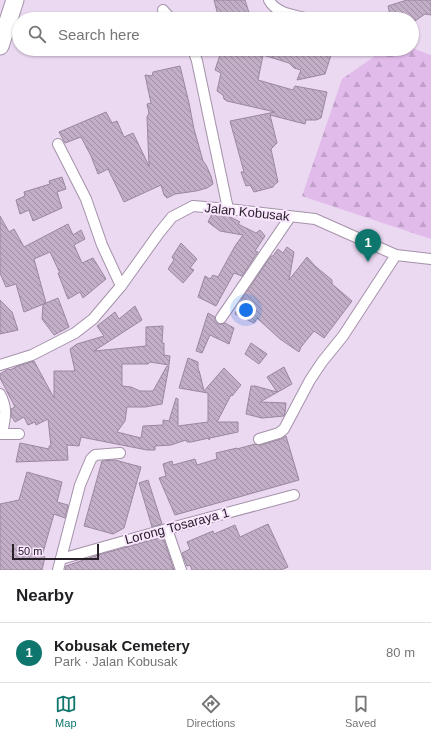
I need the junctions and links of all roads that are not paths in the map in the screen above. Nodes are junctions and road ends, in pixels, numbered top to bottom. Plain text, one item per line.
1 (16, 0) edge
2 (269, 0) edge
3 (283, 12) edge
4 (0, 46) edge
5 (196, 56) edge
6 (58, 144) dead end
7 (228, 209) junction
8 (290, 217) junction
9 (396, 255) junction
10 (431, 259) edge
11 (121, 286) junction
12 (221, 318) dead end
13 (0, 364) edge
14 (0, 394) edge
15 (1, 434) edge
16 (19, 434) dead end
17 (259, 439) dead end
18 (120, 453) dead end
19 (294, 495) dead end
20 (167, 529) junction
21 (60, 559) junction
22 (58, 570) edge
23 (182, 570) edge

1 - 4 main road
2 - 3 street
5 - 7 street
6 - 11 street
7 - 8 street, Jalan Kobusak
7 - 11 street, Jalan Kobusak
8 - 9 street, Jalan Kobusak
8 - 12 street
9 - 10 street, Jalan Kobusak
9 - 17 street
11 - 13 street, Jalan Kobusak
14 - 15 street
15 - 16 street
18 - 21 street
19 - 20 street, Lorong Tosaraya 1
20 - 21 street, Lorong Tosaraya 1
20 - 23 street
21 - 22 street

